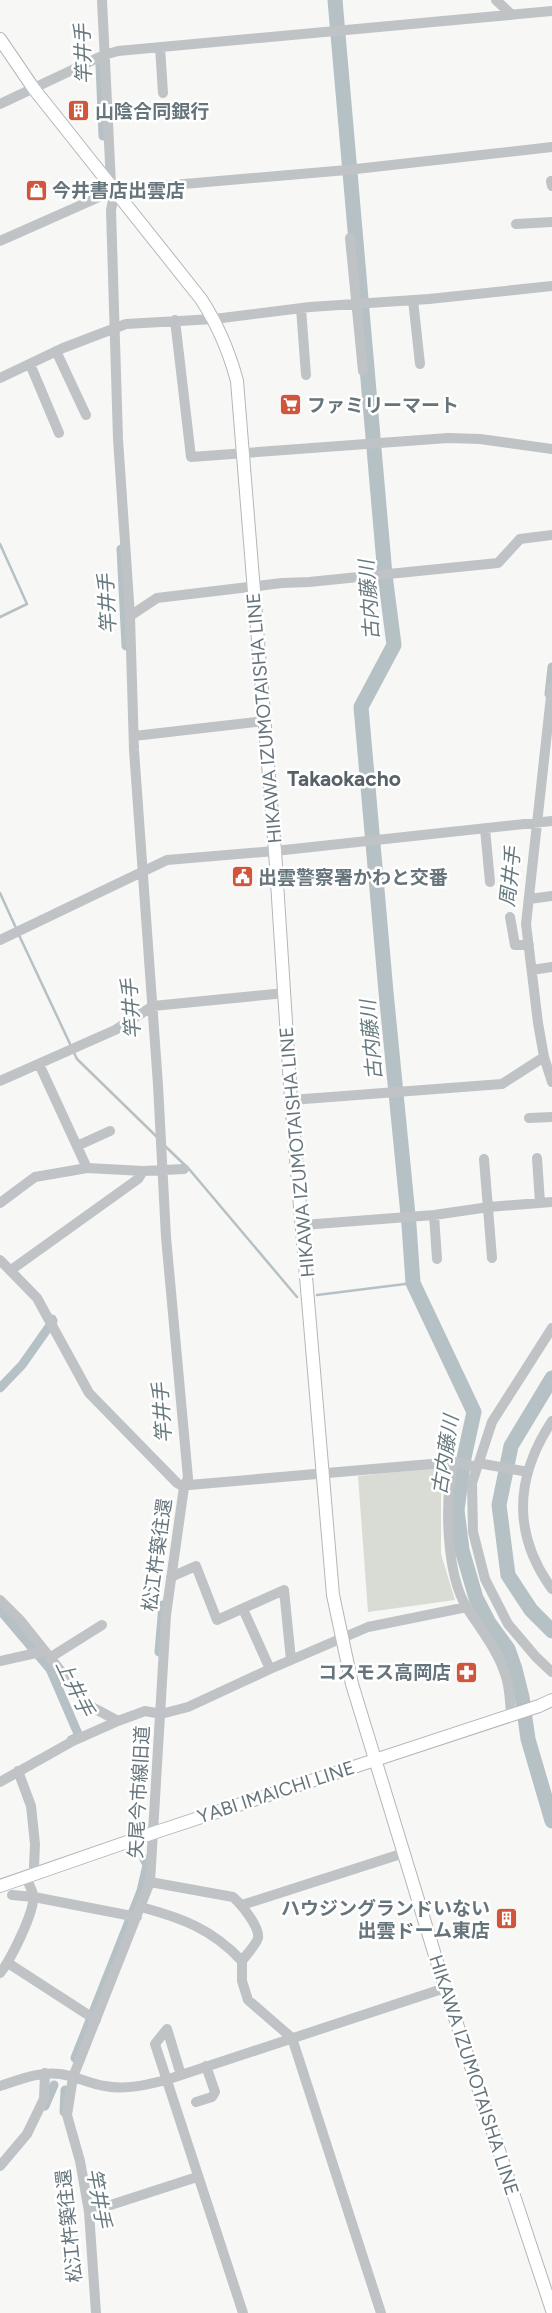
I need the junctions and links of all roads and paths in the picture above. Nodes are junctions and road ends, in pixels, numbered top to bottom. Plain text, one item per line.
1 (102, 0) edge
2 (496, 0) edge
3 (552, 11) edge
4 (512, 15) junction
5 (0, 39) edge
6 (160, 47) junction
7 (104, 55) junction
8 (34, 89) junction
9 (163, 93) dead end
10 (0, 104) edge
11 (552, 147) edge
12 (113, 187) junction
13 (552, 222) edge
14 (516, 224) dead end
15 (350, 238) dead end
16 (0, 241) edge
17 (552, 286) edge
18 (413, 300) junction
19 (358, 305) junction
20 (301, 308) junction
21 (214, 319) junction
22 (175, 320) junction
23 (115, 327) junction
24 (56, 351) junction
25 (30, 364) junction
26 (420, 364) dead end
27 (363, 371) dead end
28 (306, 375) dead end
29 (0, 378) edge
30 (86, 415) dead end
31 (59, 434) dead end
32 (552, 449) edge
33 (245, 453) junction
34 (552, 535) edge
35 (254, 587) junction
36 (130, 616) junction
37 (552, 686) edge
38 (265, 722) junction
39 (134, 736) junction
40 (552, 821) edge
41 (538, 822) junction
42 (484, 828) junction
43 (275, 851) junction
44 (142, 873) junction
45 (490, 882) dead end
46 (552, 896) edge
47 (529, 899) junction
48 (510, 917) dead end
49 (0, 940) edge
50 (528, 945) junction
51 (552, 967) edge
52 (532, 970) junction
53 (284, 993) junction
54 (153, 1006) junction
55 (544, 1057) junction
56 (39, 1064) junction
57 (552, 1080) edge
58 (0, 1081) edge
59 (291, 1100) junction
60 (552, 1117) edge
61 (529, 1118) dead end
62 (110, 1131) dead end
63 (77, 1146) junction
64 (537, 1158) dead end
65 (484, 1159) dead end
66 (87, 1168) junction
67 (163, 1169) junction
68 (184, 1169) dead end
69 (143, 1171) junction
70 (552, 1202) edge
71 (0, 1203) edge
72 (540, 1203) junction
73 (489, 1207) junction
74 (434, 1214) junction
75 (303, 1225) junction
76 (492, 1258) dead end
77 (437, 1259) dead end
78 (0, 1260) edge
79 (11, 1270) junction
80 (552, 1328) edge
81 (552, 1421) edge
82 (454, 1462) junction
83 (477, 1465) junction
84 (528, 1472) junction
85 (322, 1473) junction
86 (185, 1485) junction
87 (171, 1577) junction
88 (552, 1589) edge
89 (0, 1600) edge
90 (466, 1607) junction
91 (243, 1609) junction
92 (102, 1625) dead end
93 (341, 1638) junction
94 (48, 1654) junction
95 (290, 1660) junction
96 (0, 1661) edge
97 (270, 1669) junction
98 (552, 1672) edge
99 (552, 1700) edge
100 (161, 1714) junction
101 (511, 1715) junction
102 (118, 1721) junction
103 (375, 1760) junction
104 (18, 1771) junction
105 (0, 1782) edge
106 (153, 1833) junction
107 (404, 1854) junction
108 (31, 1875) junction
109 (150, 1882) junction
110 (0, 1886) edge
111 (12, 1895) dead end
112 (34, 1897) junction
113 (242, 1905) junction
114 (139, 1912) junction
115 (242, 1962) junction
116 (8, 1963) junction
117 (0, 1973) edge
118 (445, 1988) junction
119 (96, 2020) junction
120 (292, 2038) junction
121 (206, 2066) junction
122 (45, 2073) junction
123 (181, 2074) junction
124 (74, 2077) junction
125 (166, 2080) junction
126 (0, 2086) edge
127 (196, 2102) dead end
128 (0, 2166) edge
129 (197, 2177) junction
130 (89, 2212) junction
131 (552, 2310) edge
132 (96, 2313) edge
133 (243, 2313) edge
134 (382, 2313) edge

1 - 7 street
2 - 4 street
3 - 4 street
4 - 6 street
5 - 8 main road, HIKAWA IZUMOTAISHA LINE
6 - 7 street
6 - 9 street
7 - 8 street
7 - 12 street
8 - 10 street
8 - 12 main road, HIKAWA IZUMOTAISHA LINE
11 - 12 street
12 - 16 street
12 - 21 main road, HIKAWA IZUMOTAISHA LINE
12 - 23 street
13 - 14 street
15 - 19 street
17 - 18 street
18 - 19 street
18 - 26 street
19 - 20 street
19 - 27 street
20 - 21 street
20 - 28 street
21 - 22 street
21 - 33 main road, HIKAWA IZUMOTAISHA LINE
22 - 23 street
22 - 33 street
23 - 24 street
23 - 36 street
24 - 25 street
24 - 30 street
25 - 29 street
25 - 31 street
32 - 33 street
33 - 35 main road, HIKAWA IZUMOTAISHA LINE
34 - 35 street
35 - 36 street
35 - 38 main road, HIKAWA IZUMOTAISHA LINE
36 - 39 street
37 - 41 street
38 - 39 street
38 - 43 main road, HIKAWA IZUMOTAISHA LINE
39 - 44 street
40 - 41 street
41 - 42 street
41 - 47 street
42 - 43 street
42 - 45 street
43 - 44 street
43 - 53 main road, HIKAWA IZUMOTAISHA LINE
44 - 49 street
44 - 54 street
46 - 47 street
47 - 50 street
48 - 50 street
50 - 52 street
51 - 52 street
52 - 55 street
53 - 54 street
53 - 59 main road, HIKAWA IZUMOTAISHA LINE
54 - 56 street
54 - 67 street
55 - 57 street
55 - 59 street
56 - 58 street
56 - 63 street
59 - 75 main road, HIKAWA IZUMOTAISHA LINE
60 - 61 street
62 - 63 street
63 - 66 street
64 - 72 street
65 - 73 street
66 - 69 street
66 - 71 street
67 - 68 street
67 - 69 street
67 - 86 street
69 - 79 street
70 - 72 street
72 - 73 street
73 - 74 street
73 - 76 street
74 - 75 street
74 - 77 street
75 - 85 main road, HIKAWA IZUMOTAISHA LINE
78 - 79 street, 松江杵築往還
79 - 86 street, 松江杵築往還
80 - 83 street
81 - 84 street
82 - 83 street
82 - 85 street
82 - 90 street
83 - 84 street
83 - 98 street
84 - 88 street
85 - 86 street
85 - 93 main road, HIKAWA IZUMOTAISHA LINE
86 - 87 street, 松江杵築往還
87 - 91 street
87 - 100 street, 松江杵築往還
89 - 94 street
90 - 93 street, 矢尾今市線旧道
90 - 101 street
91 - 95 street
91 - 97 street
92 - 94 street
93 - 95 street, 矢尾今市線旧道
93 - 103 main road, HIKAWA IZUMOTAISHA LINE
94 - 96 street
94 - 102 street
95 - 97 street, 矢尾今市線旧道
97 - 100 street, 矢尾今市線旧道
99 - 101 main road, YABI IMAICHI LINE
100 - 102 street
100 - 106 street, 矢尾今市線旧道
101 - 103 main road, YABI IMAICHI LINE
102 - 104 street
103 - 106 main road, YABI IMAICHI LINE
103 - 107 main road, HIKAWA IZUMOTAISHA LINE
104 - 105 street
104 - 108 street
106 - 108 main road, YABI IMAICHI LINE
106 - 109 street, 矢尾今市線旧道
107 - 113 street
107 - 118 main road, HIKAWA IZUMOTAISHA LINE
108 - 110 main road, YABI IMAICHI LINE
108 - 112 street
109 - 113 street
109 - 114 street, 矢尾今市線旧道
111 - 112 street
112 - 114 street
112 - 116 street
113 - 115 street
114 - 115 street
114 - 119 street, 矢尾今市線旧道
115 - 120 street
116 - 117 street
116 - 119 street
118 - 120 street
118 - 131 main road, HIKAWA IZUMOTAISHA LINE
119 - 124 street, 矢尾今市線旧道
120 - 121 street
120 - 134 street
121 - 123 street
121 - 127 street
122 - 124 street
122 - 126 street
122 - 128 street
123 - 125 street
123 - 125 street
124 - 125 street
124 - 130 street, 松江杵築往還
125 - 129 street
129 - 130 street
129 - 133 street
130 - 132 street, 松江杵築往還

